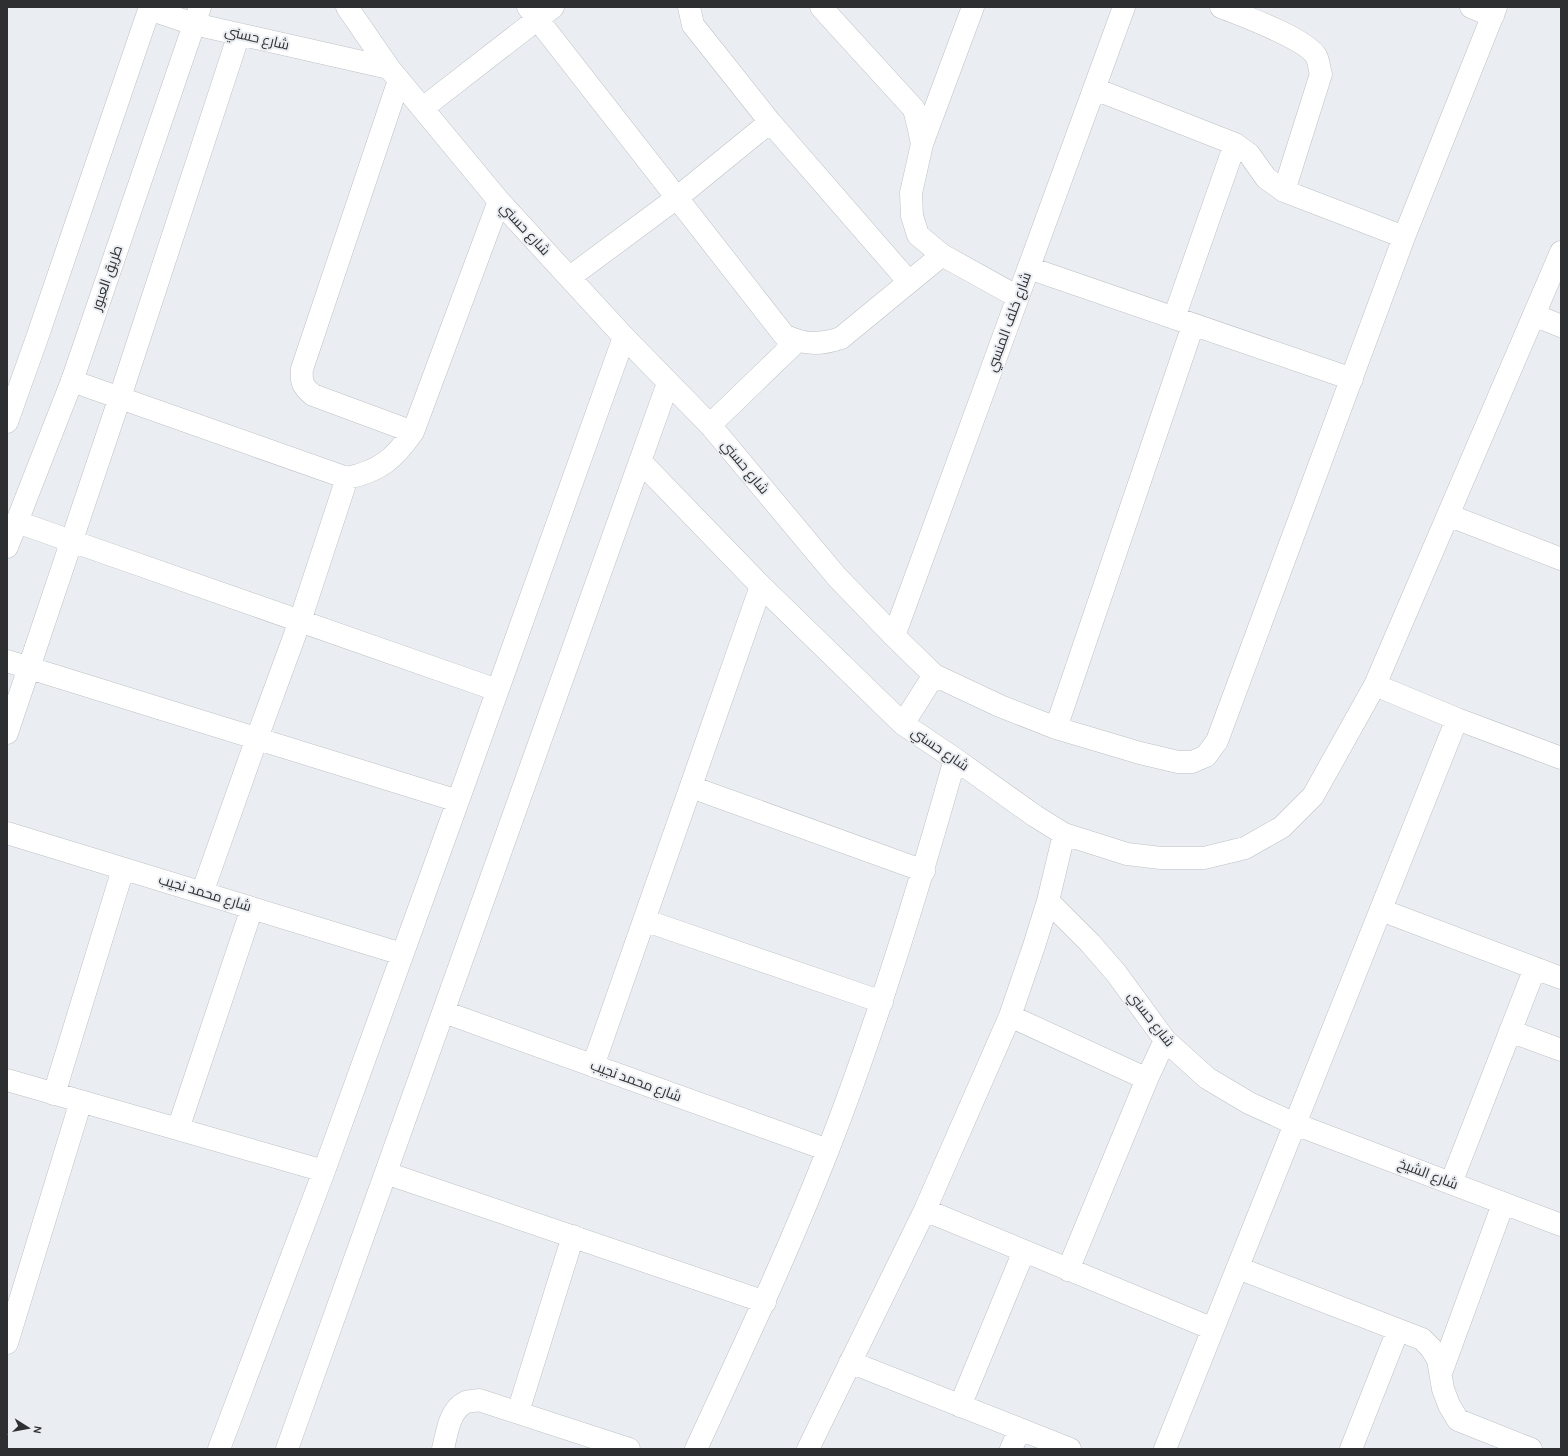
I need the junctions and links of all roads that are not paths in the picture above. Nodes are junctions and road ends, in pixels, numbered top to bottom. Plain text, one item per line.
1 (347, 7) edge
2 (689, 7) edge
3 (821, 7) edge
4 (973, 7) edge
5 (1124, 7) edge
6 (1221, 7) edge
7 (1471, 7) edge
8 (150, 8) edge
9 (540, 11) edge
10 (1495, 12) edge
11 (1255, 13) edge
12 (197, 15) edge
13 (239, 34) junction
14 (394, 74) junction
15 (1095, 89) junction
16 (423, 108) junction
17 (770, 122) junction
18 (922, 144) junction
19 (1235, 144) junction
20 (1284, 191) junction
21 (678, 197) junction
22 (499, 201) junction
23 (1404, 237) junction
24 (1561, 252) edge
25 (942, 255) junction
26 (1029, 268) junction
27 (570, 277) junction
28 (909, 282) junction
29 (1018, 297) junction
30 (1534, 315) junction
31 (1183, 322) junction
32 (1561, 326) edge
33 (624, 337) junction
34 (797, 341) junction
35 (1352, 379) junction
36 (72, 381) junction
37 (668, 383) junction
38 (120, 397) junction
39 (7, 422) edge
40 (710, 425) junction
41 (412, 432) junction
42 (640, 461) junction
43 (347, 478) junction
44 (1448, 515) junction
45 (17, 522) junction
46 (72, 541) junction
47 (7, 547) edge
48 (1561, 559) edge
49 (761, 586) junction
50 (300, 621) junction
51 (894, 636) junction
52 (7, 661) edge
53 (29, 668) junction
54 (934, 675) junction
55 (1375, 685) junction
56 (497, 690) junction
57 (1457, 719) junction
58 (903, 724) junction
59 (1056, 728) junction
60 (7, 733) edge
61 (256, 738) junction
62 (1561, 758) edge
63 (955, 759) junction
64 (691, 787) junction
65 (458, 801) junction
66 (7, 833) edge
67 (1064, 834) junction
68 (123, 868) junction
69 (924, 871) junction
70 (202, 893) junction
71 (1048, 901) junction
72 (252, 908) junction
73 (1381, 910) junction
74 (644, 920) junction
75 (402, 954) junction
76 (1535, 968) junction
77 (1561, 978) edge
78 (882, 1002) junction
79 (444, 1012) junction
80 (1010, 1016) junction
81 (1510, 1031) junction
82 (1165, 1040) junction
83 (1561, 1050) edge
84 (593, 1066) junction
85 (1147, 1079) junction
86 (7, 1080) edge
87 (54, 1094) junction
88 (81, 1101) junction
89 (1295, 1124) junction
90 (178, 1129) junction
91 (828, 1150) junction
92 (324, 1171) junction
93 (386, 1173) junction
94 (1451, 1183) junction
95 (1503, 1204) junction
96 (925, 1210) junction
97 (1561, 1225) edge
98 (573, 1236) junction
99 (1024, 1251) junction
100 (1238, 1268) junction
101 (1068, 1270) junction
102 (765, 1302) junction
103 (1213, 1329) junction
104 (1398, 1330) junction
105 (7, 1342) edge
106 (850, 1362) junction
107 (1441, 1373) junction
108 (960, 1406) junction
109 (518, 1412) junction
110 (1020, 1429) junction
111 (623, 1448) edge
112 (219, 1449) edge
113 (287, 1449) edge
114 (443, 1449) edge
115 (696, 1449) edge
116 (808, 1449) edge
117 (1011, 1449) edge
118 (1070, 1449) edge
119 (1165, 1449) edge
120 (1351, 1449) edge
121 (1531, 1449) edge

1 - 14 street, شارع حسني
2 - 17 street
3 - 18 street
4 - 18 street
5 - 15 street, شارع خلف المنسي
6 - 11 street
7 - 10 street
8 - 12 street, شارع حسني
8 - 39 street
9 - 16 street
9 - 21 street
10 - 23 street
11 - 20 street
12 - 13 street, شارع حسني
12 - 36 street, طريق العبور
13 - 14 street, شارع حسني
13 - 38 street
14 - 16 street, شارع حسني
14 - 41 street
15 - 19 street
15 - 26 street, شارع خلف المنسي
16 - 22 street, شارع حسني
17 - 21 street
17 - 28 street
18 - 25 street
19 - 20 street
19 - 31 street
20 - 23 street
21 - 27 street
21 - 34 street
22 - 27 street, شارع حسني
22 - 41 street
23 - 35 street
24 - 30 street, شارع حسني
25 - 28 street
25 - 29 street
26 - 29 street, شارع خلف المنسي
26 - 31 street
27 - 33 street, شارع حسني
28 - 34 street
29 - 51 street, شارع خلف المنسي
30 - 32 street
30 - 44 street, شارع حسني
31 - 35 street
31 - 59 street
33 - 37 street, شارع حسني
33 - 56 street
34 - 40 street
35 - 59 street
36 - 38 street
36 - 45 street, طريق العبور
37 - 40 street, شارع حسني
37 - 42 street
38 - 43 street
38 - 46 street
40 - 51 street, شارع حسني
41 - 43 street
42 - 49 street
42 - 79 street
43 - 50 street
44 - 48 street
44 - 55 street, شارع حسني
45 - 46 street
45 - 47 street, طريق العبور
46 - 50 street
46 - 53 street
49 - 58 street
49 - 64 street
50 - 56 street
50 - 61 street
51 - 54 street, شارع حسني
52 - 53 street
53 - 60 street
53 - 61 street
54 - 58 street, شارع حسني
54 - 59 street
55 - 57 street
55 - 67 street, شارع حسني
56 - 65 street
57 - 62 street
57 - 73 street
58 - 63 street, شارع حسني
61 - 65 street
61 - 70 street
63 - 67 street, شارع حسني
63 - 69 street
64 - 69 street
64 - 74 street
65 - 75 street
66 - 68 street, شارع محمد نجيب
67 - 71 street
68 - 70 street, شارع محمد نجيب
68 - 87 street
69 - 78 street
70 - 72 street, شارع محمد نجيب
71 - 80 street
71 - 82 street, شارع حسني
72 - 75 street, شارع محمد نجيب
72 - 90 street
73 - 76 street
73 - 89 street
74 - 78 street
74 - 84 street
75 - 92 street
76 - 77 street
76 - 81 street
78 - 91 street
79 - 84 street, شارع محمد نجيب
79 - 93 street
80 - 85 street
80 - 96 street
81 - 83 street
81 - 94 street
82 - 85 street
82 - 89 street, شارع حسني
84 - 91 street, شارع محمد نجيب
85 - 101 street
86 - 87 street
87 - 88 street
88 - 90 street
88 - 105 street
89 - 94 street, شارع الشيخ
89 - 100 street
90 - 92 street
91 - 102 street
92 - 112 street
93 - 98 street
93 - 113 street
94 - 95 street, شارع الشيخ
95 - 97 street, شارع الشيخ
95 - 107 street
96 - 99 street
96 - 106 street
98 - 102 street
98 - 109 street
99 - 101 street
99 - 108 street
100 - 103 street
100 - 104 street
101 - 103 street
102 - 115 street
103 - 119 street
104 - 107 street
104 - 120 street
106 - 108 street
106 - 116 street
107 - 121 street
108 - 110 street
109 - 111 street
109 - 114 street
110 - 117 street
110 - 118 street

